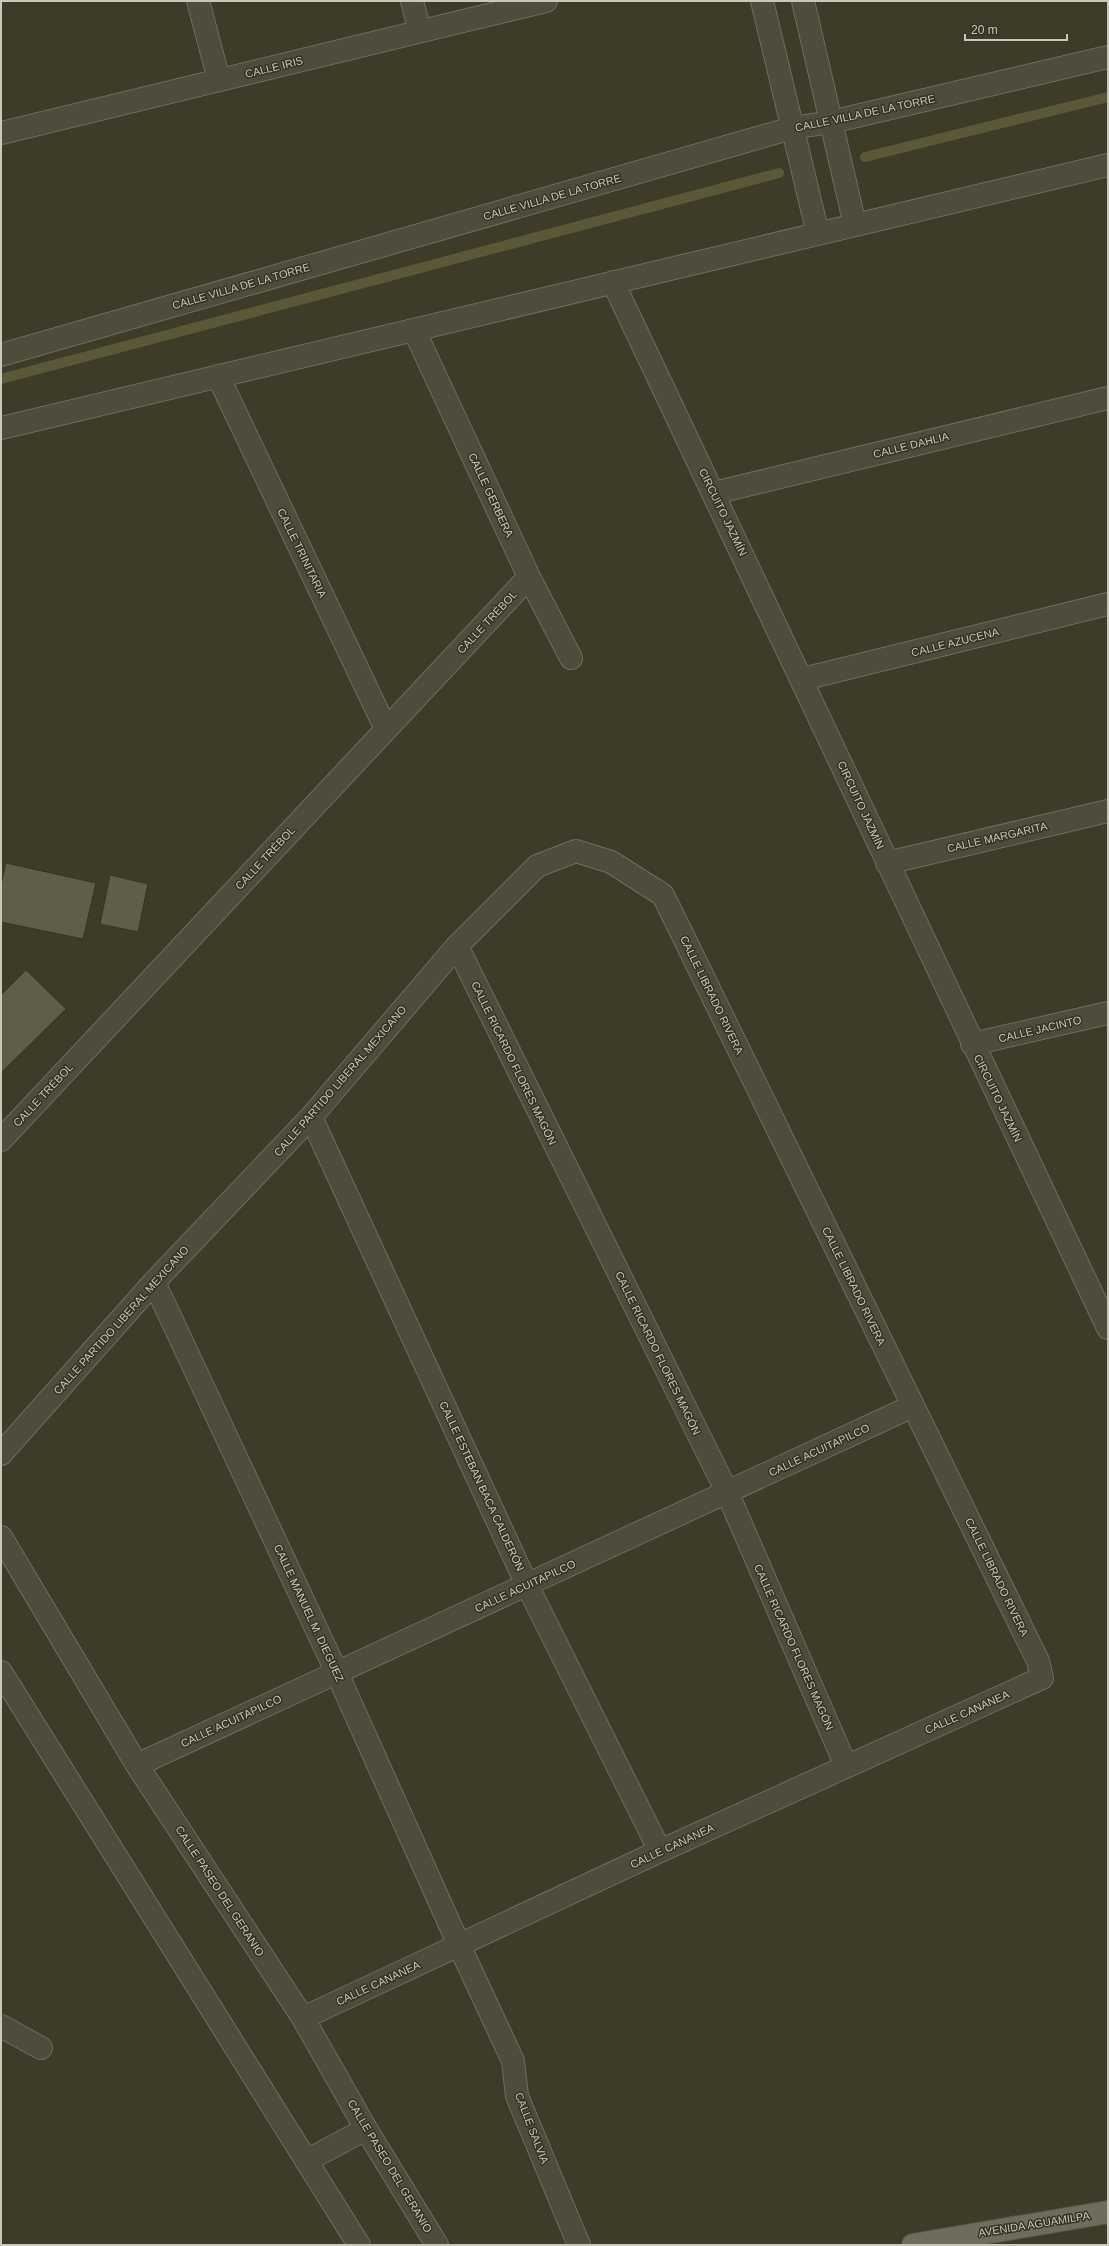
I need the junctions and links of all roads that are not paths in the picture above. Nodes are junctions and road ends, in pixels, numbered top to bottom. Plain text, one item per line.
1 (198, 1) edge
2 (412, 1) edge
3 (546, 1) edge
4 (762, 1) edge
5 (803, 1) edge
6 (420, 31) junction
7 (1108, 58) edge
8 (218, 80) junction
9 (831, 122) junction
10 (792, 128) junction
11 (1, 133) edge
12 (1108, 165) edge
13 (855, 225) junction
14 (818, 234) junction
15 (613, 282) junction
16 (414, 330) junction
17 (1, 354) edge
18 (218, 376) junction
19 (1108, 398) edge
20 (1, 428) edge
21 (714, 493) junction
22 (529, 577) junction
23 (1108, 604) edge
24 (571, 658) dead end
25 (803, 679) junction
26 (386, 729) junction
27 (1108, 810) edge
28 (887, 863) junction
29 (663, 895) joint
30 (457, 946) junction
31 (1108, 1013) edge
32 (972, 1044) junction
33 (311, 1118) junction
34 (1, 1140) edge
35 (154, 1282) junction
36 (1108, 1328) edge
37 (913, 1406) junction
38 (1, 1454) edge
39 (727, 1492) junction
40 (1, 1537) edge
41 (527, 1585) junction
42 (1, 1672) edge
43 (338, 1673) junction
44 (1042, 1678) joint
45 (137, 1765) junction
46 (846, 1766) junction
47 (660, 1851) junction
48 (459, 1945) junction
49 (303, 2018) junction
50 (1, 2026) edge
51 (42, 2048) dead end
52 (366, 2129) junction
53 (306, 2162) junction
54 (1108, 2212) edge
55 (359, 2245) edge
56 (438, 2245) edge
57 (579, 2245) edge
58 (913, 2245) edge

1 - 8 street
2 - 6 street
3 - 6 street, CALLE IRIS
4 - 10 street
5 - 9 street
6 - 8 street, CALLE IRIS
7 - 9 street, CALLE VILLA DE LA TORRE
8 - 11 street, CALLE IRIS
9 - 10 street, CALLE VILLA DE LA TORRE
9 - 13 street
10 - 14 street
10 - 17 street, CALLE VILLA DE LA TORRE
12 - 13 street
13 - 14 street
14 - 15 street
15 - 16 street
15 - 21 street, CIRCUITO JAZMÍN
16 - 18 street
16 - 22 street, CALLE GERBERA
18 - 20 street
18 - 26 street, CALLE TRINITARIA
19 - 21 street, CALLE DAHLIA
21 - 25 street, CIRCUITO JAZMÍN
22 - 24 street, CALLE GERBERA
22 - 26 street, CALLE TRÉBOL
23 - 25 street, CALLE AZUCENA
25 - 28 street, CIRCUITO JAZMÍN
26 - 34 street, CALLE TRÉBOL
27 - 28 street, CALLE MARGARITA
28 - 32 street, CIRCUITO JAZMÍN
29 - 30 street, CALLE PARTIDO LIBERAL MEXICANO
29 - 37 street, CALLE LIBRADO RIVERA
30 - 33 street, CALLE PARTIDO LIBERAL MEXICANO
30 - 39 street, CALLE RICARDO FLORES MAGÓN
31 - 32 street, CALLE JACINTO
32 - 36 street, CIRCUITO JAZMÍN
33 - 35 street, CALLE PARTIDO LIBERAL MEXICANO
33 - 41 street, CALLE ESTEBAN BACA CALDERÓN
35 - 38 street, CALLE PARTIDO LIBERAL MEXICANO
35 - 43 street, CALLE MANUEL M. DIEGUEZ
37 - 39 street, CALLE ACUITAPILCO
37 - 44 street, CALLE LIBRADO RIVERA
39 - 41 street, CALLE ACUITAPILCO
39 - 46 street, CALLE RICARDO FLORES MAGÓN
40 - 45 street, CALLE PASEO DEL GERANIO
41 - 43 street, CALLE ACUITAPILCO
41 - 47 street, CALLE ESTEBAN BACA CALDERÓN
42 - 53 street
43 - 45 street, CALLE ACUITAPILCO
43 - 48 street, CALLE MANUEL M. DIEGUEZ
44 - 46 street, CALLE CANANEA
45 - 49 street, CALLE PASEO DEL GERANIO
46 - 47 street, CALLE CANANEA
47 - 48 street, CALLE CANANEA
48 - 49 street, CALLE CANANEA
48 - 57 street, CALLE SALVIA
49 - 52 street, CALLE PASEO DEL GERANIO
50 - 51 street
52 - 53 street
52 - 56 street, CALLE PASEO DEL GERANIO
53 - 55 street
54 - 58 main road, AVENIDA AGUAMILPA

